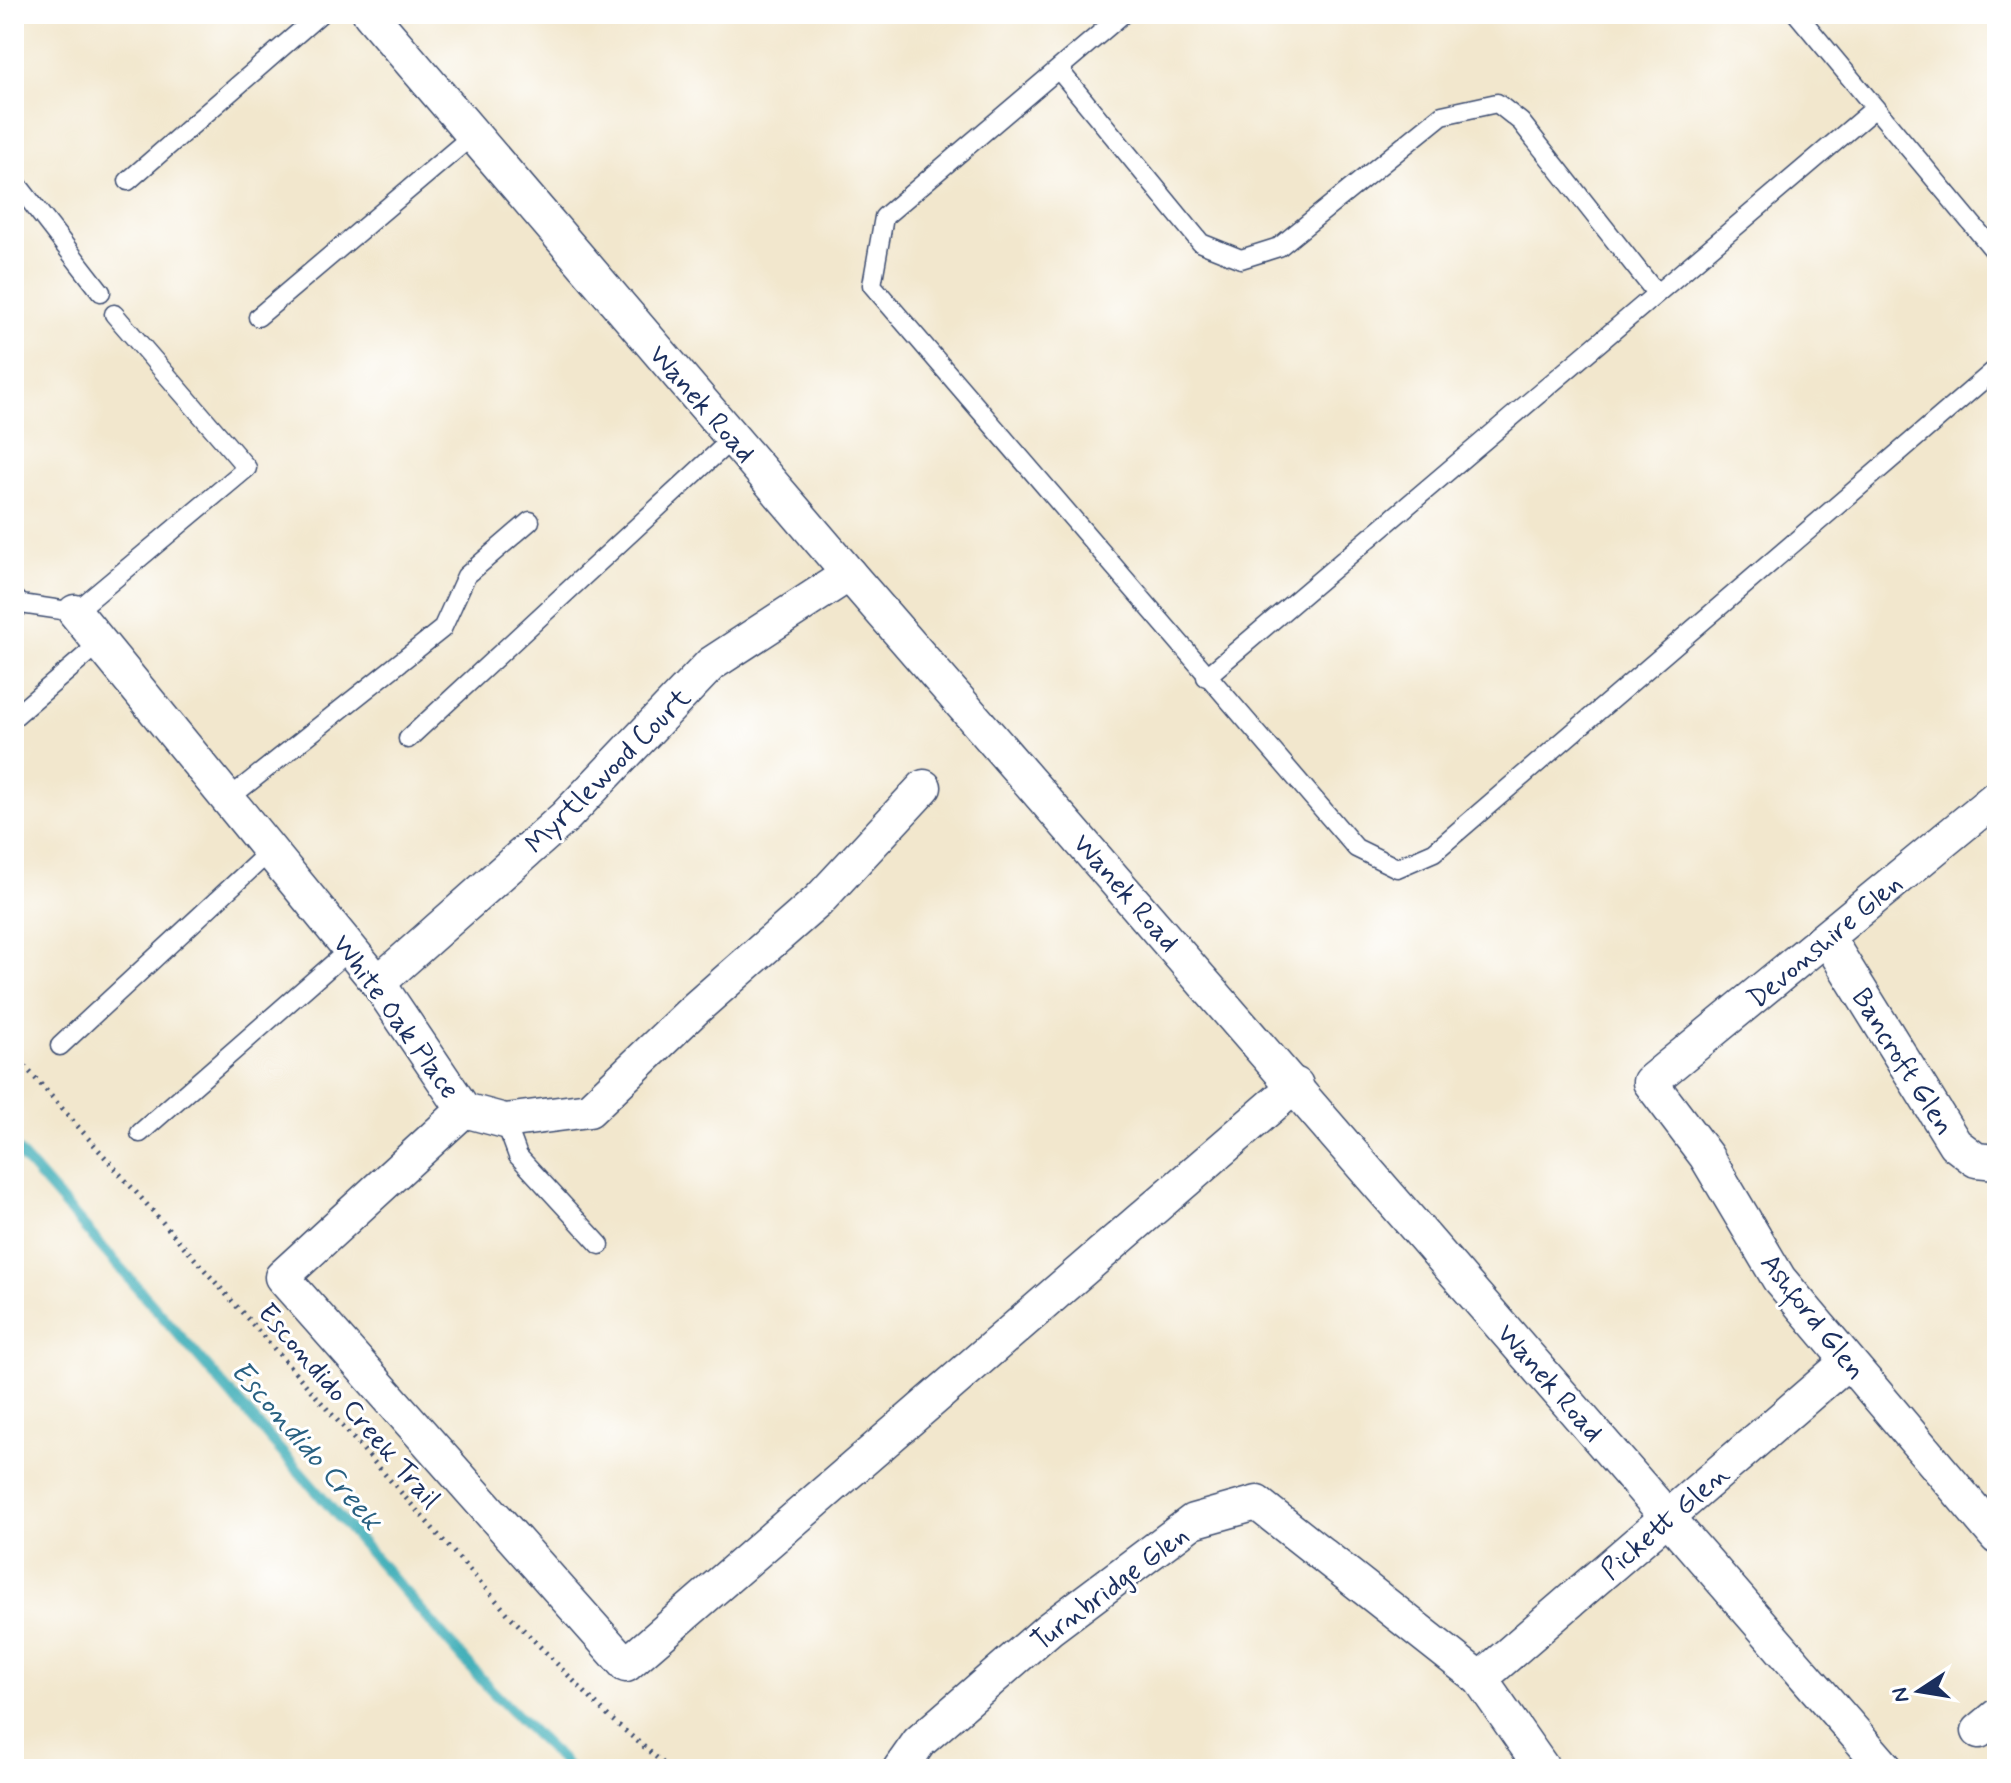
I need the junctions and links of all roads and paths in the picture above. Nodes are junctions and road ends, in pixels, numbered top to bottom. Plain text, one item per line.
1 (320, 14) edge
2 (370, 14) edge
3 (1123, 14) edge
4 (1797, 14) edge
5 (1059, 70) junction
6 (1875, 108) junction
7 (473, 135) junction
8 (14, 180) edge
9 (128, 181) dead end
10 (1997, 254) edge
11 (101, 292) dead end
12 (1656, 293) junction
13 (114, 314) dead end
14 (258, 317) dead end
15 (1997, 368) edge
16 (733, 438) junction
17 (530, 521) dead end
18 (849, 574) junction
19 (14, 597) edge
20 (75, 612) junction
21 (100, 643) junction
22 (1206, 677) junction
23 (14, 717) edge
24 (408, 739) dead end
25 (924, 787) dead end
26 (1997, 797) edge
27 (228, 799) junction
28 (270, 851) junction
29 (1828, 939) junction
30 (350, 949) junction
31 (378, 983) junction
32 (60, 1046) dead end
33 (14, 1054) edge
34 (1650, 1082) joint
35 (1296, 1085) junction
36 (464, 1110) junction
37 (505, 1121) junction
38 (140, 1133) dead end
39 (1997, 1162) edge
40 (600, 1245) dead end
41 (1847, 1362) junction
42 (1667, 1517) junction
43 (1997, 1537) edge
44 (1480, 1679) junction
45 (670, 1769) edge
46 (900, 1769) edge
47 (1543, 1769) edge
48 (1886, 1769) edge

1 - 9 lane
2 - 7 street, Wanek Road
3 - 5 lane
4 - 6 lane
5 - 12 lane
5 - 22 lane
6 - 10 lane
6 - 12 lane
7 - 14 lane
7 - 16 street, Wanek Road
8 - 11 lane
12 - 22 lane
13 - 20 lane
15 - 22 lane
16 - 18 street, Wanek Road
16 - 24 lane
17 - 27 lane
18 - 31 street, Myrtlewood Court
18 - 35 street, Wanek Road
19 - 20 lane
20 - 21 street, White Oak Place
21 - 23 lane
21 - 27 street, White Oak Place
25 - 37 street, White Oak Place
26 - 29 street, Devonshire Glen
27 - 28 street, White Oak Place
28 - 30 street, White Oak Place
28 - 32 lane
29 - 34 street, Devonshire Glen
29 - 39 street, Bancroft Glen
30 - 31 street, White Oak Place
30 - 38 lane
31 - 36 street, White Oak Place
33 - 45 path, Escondido Creek Trail
34 - 41 street, Ashford Glen
35 - 36 street
35 - 42 street, Wanek Road
36 - 37 street, White Oak Place
37 - 40 lane
41 - 42 street, Pickett Glen
41 - 43 street, Ashford Glen
42 - 44 street, Pickett Glen
42 - 48 street, Wanek Road
44 - 46 street, Turnbridge Glen
44 - 47 street, Turnbridge Glen

